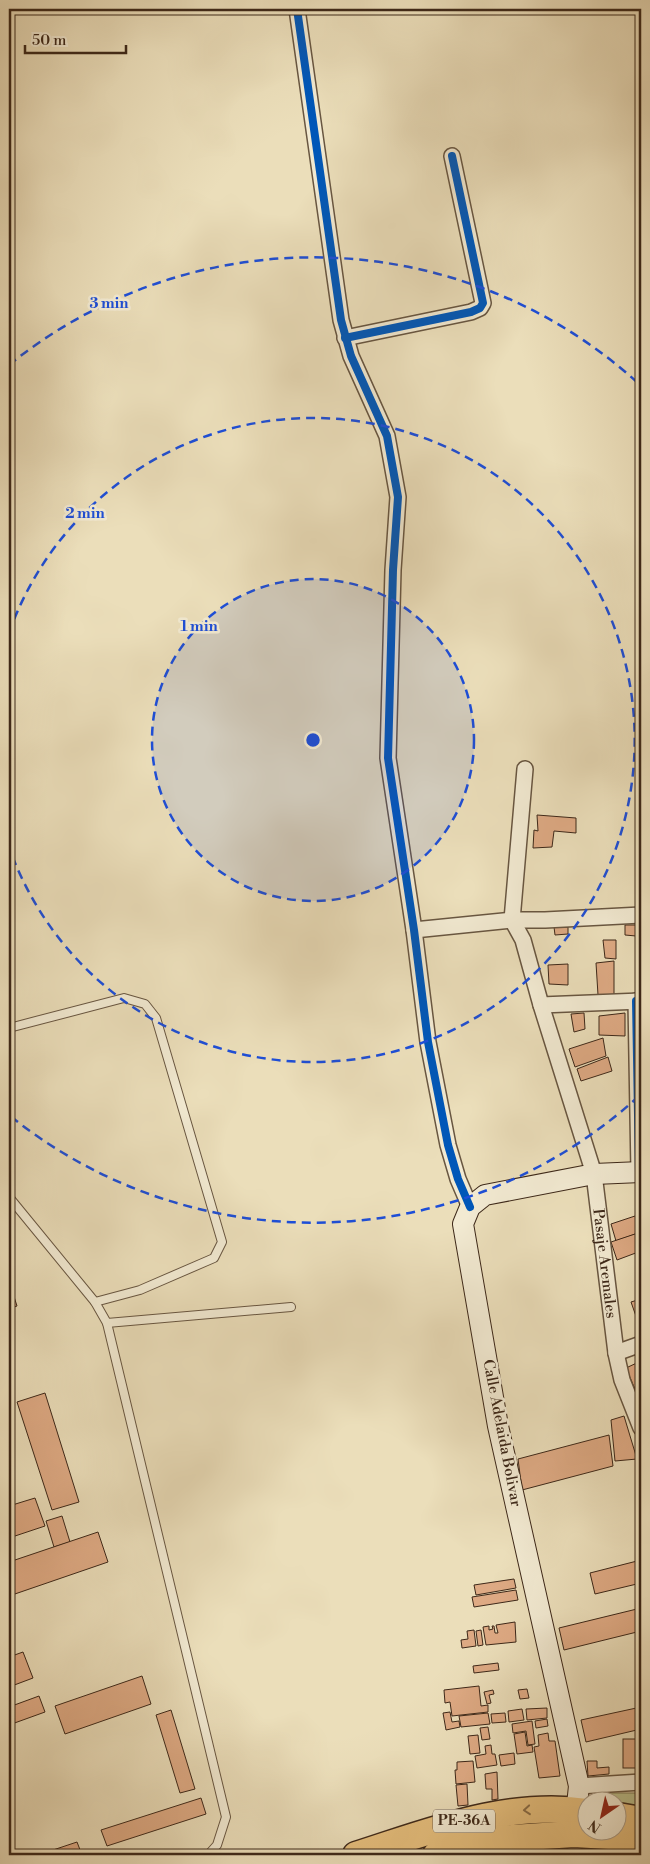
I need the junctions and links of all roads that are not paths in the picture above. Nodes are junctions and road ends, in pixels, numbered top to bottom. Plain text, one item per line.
1 (297, 9) edge
2 (452, 156) dead end
3 (345, 338) junction
4 (525, 769) dead end
5 (641, 915) edge
6 (512, 920) junction
7 (414, 930) junction
8 (638, 1001) edge
9 (541, 1005) junction
10 (9, 1028) edge
11 (640, 1172) edge
12 (594, 1174) junction
13 (9, 1198) edge
14 (470, 1207) junction
15 (96, 1302) junction
16 (292, 1307) dead end
17 (107, 1323) junction
18 (641, 1344) edge
19 (616, 1353) junction
20 (641, 1428) edge
21 (641, 1782) edge
22 (619, 1792) edge
23 (578, 1805) edge
24 (578, 1810) edge
25 (578, 1810) edge
26 (628, 1818) edge
27 (641, 1820) edge
28 (628, 1841) edge
29 (641, 1844) edge
30 (208, 1855) edge
31 (356, 1855) edge
32 (436, 1855) edge

1 - 3 street
2 - 3 street
3 - 7 street
4 - 6 street
5 - 6 street
6 - 7 street
6 - 9 street, Pasaje Aremales
7 - 14 street
8 - 9 street
8 - 11 street
9 - 12 street, Pasaje Aremales
10 - 15 lane
11 - 12 main road
12 - 14 main road
12 - 19 street, Pasaje Aremales
13 - 15 lane
14 - 23 main road, Calle Adelaida Bolivar
15 - 17 lane
16 - 17 lane
17 - 30 lane
18 - 19 street
19 - 20 street, Pasaje Aremales
21 - 22 street
24 -> 31 highway, PE-36A
25 - 32 highway, PE-36A
26 - 27 highway
28 - 29 highway, PE-36A

